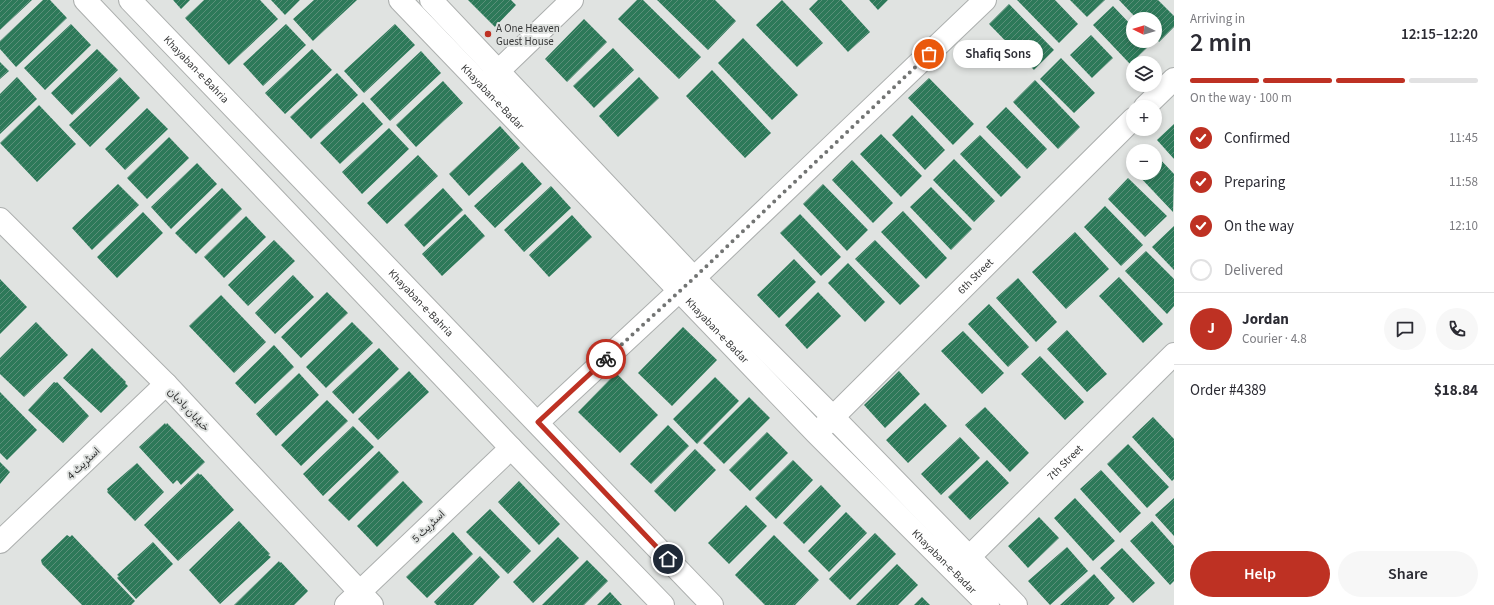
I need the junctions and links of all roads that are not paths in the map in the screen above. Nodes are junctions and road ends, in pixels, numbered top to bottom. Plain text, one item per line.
1 (85, 0) edge
2 (130, 0) edge
3 (400, 0) edge
4 (431, 0) edge
5 (572, 0) edge
6 (985, 0) edge
7 (491, 79) junction
8 (1174, 79) edge
9 (1152, 100) edge
10 (1126, 126) edge
11 (0, 220) edge
12 (686, 284) junction
13 (1174, 354) edge
14 (166, 384) junction
15 (833, 417) junction
16 (538, 422) junction
17 (816, 433) junction
18 (511, 448) junction
19 (0, 542) edge
20 (962, 564) junction
21 (359, 601) edge
22 (663, 605) edge
23 (712, 605) edge
24 (988, 605) edge
25 (1016, 605) edge

1 - 18 main road
2 - 16 main road, Khayaban-e-Bahria
3 - 7 main road, Khayaban-e-Badar
4 - 7 main road, Khayaban-e-Badar
5 - 7 main road
6 - 12 main road
7 - 12 main road, Khayaban-e-Badar
8 - 9 main road
10 - 15 main road, 6th Street
11 - 14 main road, خیابان بادبان
12 - 15 main road, Khayaban-e-Badar
12 - 16 main road
12 - 17 main road, Khayaban-e-Badar
13 - 20 main road, 7th Street
14 - 19 main road, اسٹریٹ 4
14 - 21 main road, خیابان بادبان
15 - 17 main road, 6th Street
15 - 20 main road, Khayaban-e-Badar
16 - 23 main road, Khayaban-e-Bahria
17 - 20 main road, Khayaban-e-Badar
18 - 21 main road, اسٹریٹ 5
18 - 22 main road
20 - 24 main road, Khayaban-e-Badar
20 - 25 main road, Khayaban-e-Badar

